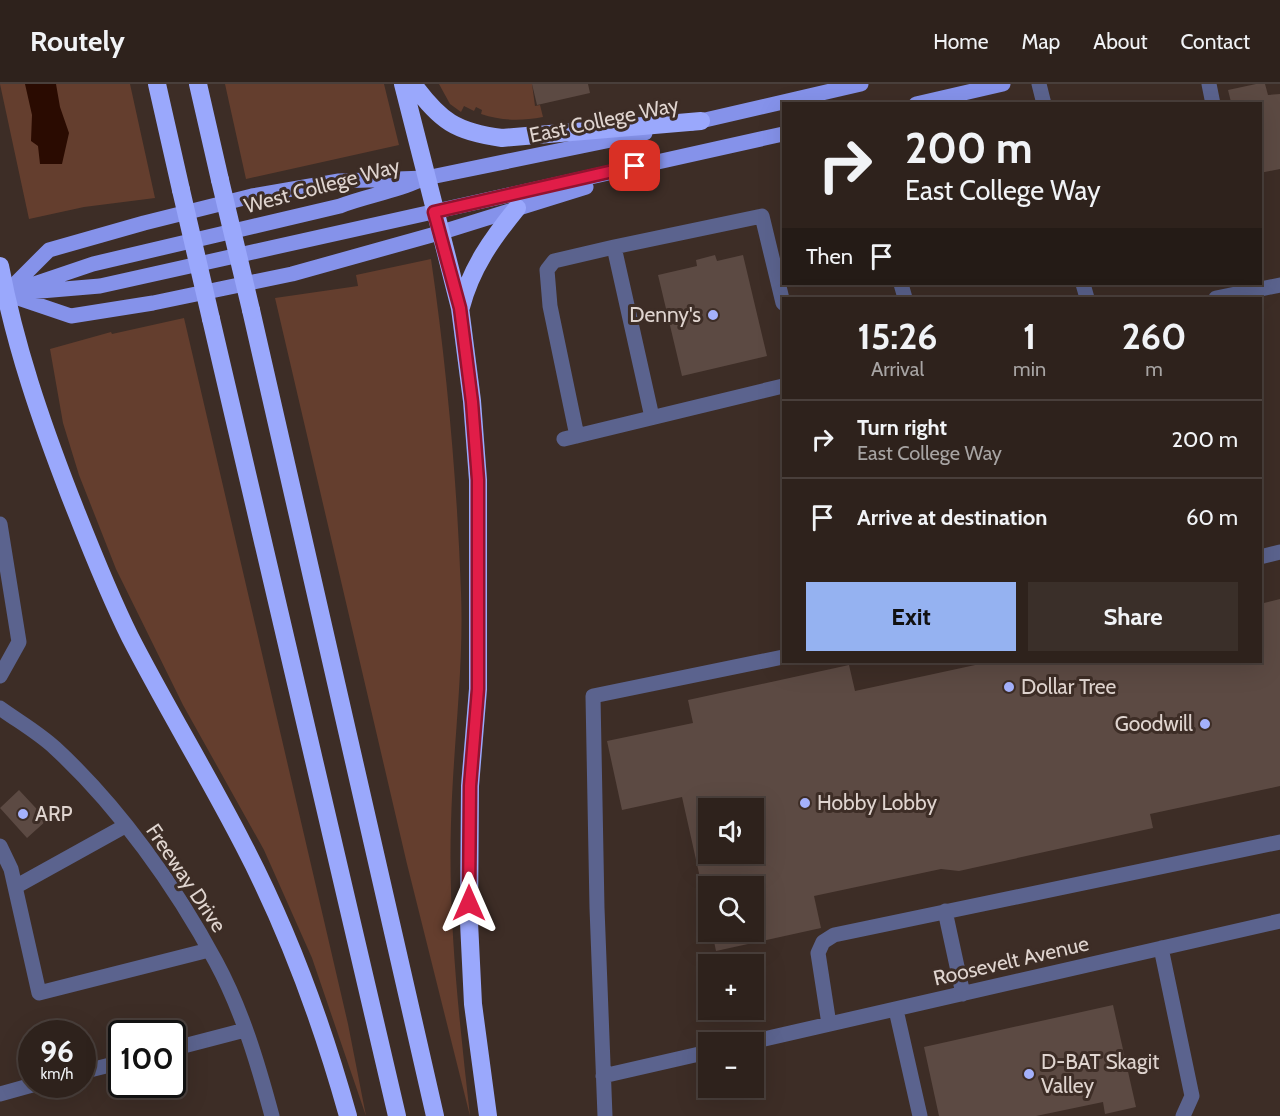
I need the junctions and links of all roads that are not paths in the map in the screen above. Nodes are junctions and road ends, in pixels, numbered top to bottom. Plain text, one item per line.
1 (157, 84) edge
2 (198, 84) edge
3 (403, 84) edge
4 (413, 84) edge
5 (861, 84) edge
6 (1003, 84) edge
7 (1039, 84) edge
8 (1209, 84) edge
9 (807, 90) edge
10 (925, 102) edge
11 (1044, 102) edge
12 (1213, 102) edge
13 (701, 121) junction
14 (782, 134) edge
15 (700, 152) junction
16 (426, 178) junction
17 (517, 208) junction
18 (434, 212) junction
19 (439, 233) junction
20 (614, 247) junction
21 (0, 266) edge
22 (1280, 285) edge
23 (1250, 287) edge
24 (3, 295) edge
25 (1219, 297) edge
26 (782, 299) edge
27 (460, 308) junction
28 (782, 386) edge
29 (652, 417) junction
30 (0, 524) edge
31 (1280, 552) edge
32 (1262, 556) edge
33 (782, 657) edge
34 (0, 676) edge
35 (0, 708) edge
36 (125, 826) junction
37 (1280, 842) edge
38 (0, 846) edge
39 (15, 887) junction
40 (945, 911) junction
41 (1280, 921) edge
42 (1161, 948) junction
43 (209, 950) junction
44 (963, 994) junction
45 (896, 1010) junction
46 (829, 1024) junction
47 (245, 1030) junction
48 (764, 1039) edge
49 (186, 1045) edge
50 (698, 1054) edge
51 (603, 1076) junction
52 (18, 1089) edge
53 (0, 1094) edge
54 (272, 1116) edge
55 (348, 1116) edge
56 (397, 1116) edge
57 (435, 1116) edge
58 (488, 1116) edge
59 (605, 1116) edge
60 (920, 1116) edge
61 (1183, 1116) edge

1 - 56 highway, bridge
2 - 57 highway, bridge
3 - 16 highway
4 - 13 highway
5 - 9 main road, East College Way
6 - 10 main road
7 - 11 street
8 - 12 street
9 - 13 main road, East College Way
13 - 16 main road, East College Way
14 - 15 main road
15 - 17 main road
15 - 18 main road
16 - 18 highway
16 - 24 main road, West College Way
16 - 24 main road, West College Way
17 - 19 main road
17 - 27 highway
18 - 19 highway
18 - 24 main road
19 - 24 main road
19 - 27 highway
20 - 26 street
20 - 29 street
20 - 29 street
21 - 24 highway
22 - 23 street
23 - 25 street
24 - 55 highway
27 - 58 highway
28 - 29 street
30 - 34 street
31 - 32 street
33 - 51 street
35 - 36 street, Freeway Drive
36 - 39 street
36 - 43 street, Freeway Drive
37 - 40 street
38 - 39 street
39 - 43 street
40 - 44 street
40 - 46 street
41 - 42 street, Roosevelt Avenue
42 - 44 street, Roosevelt Avenue
42 - 61 street
43 - 47 street, Freeway Drive
44 - 45 street, Roosevelt Avenue
45 - 46 street, Roosevelt Avenue
45 - 60 street
46 - 48 street, Roosevelt Avenue
47 - 49 street
47 - 54 street, Freeway Drive
50 - 51 street
51 - 59 street
52 - 53 street

